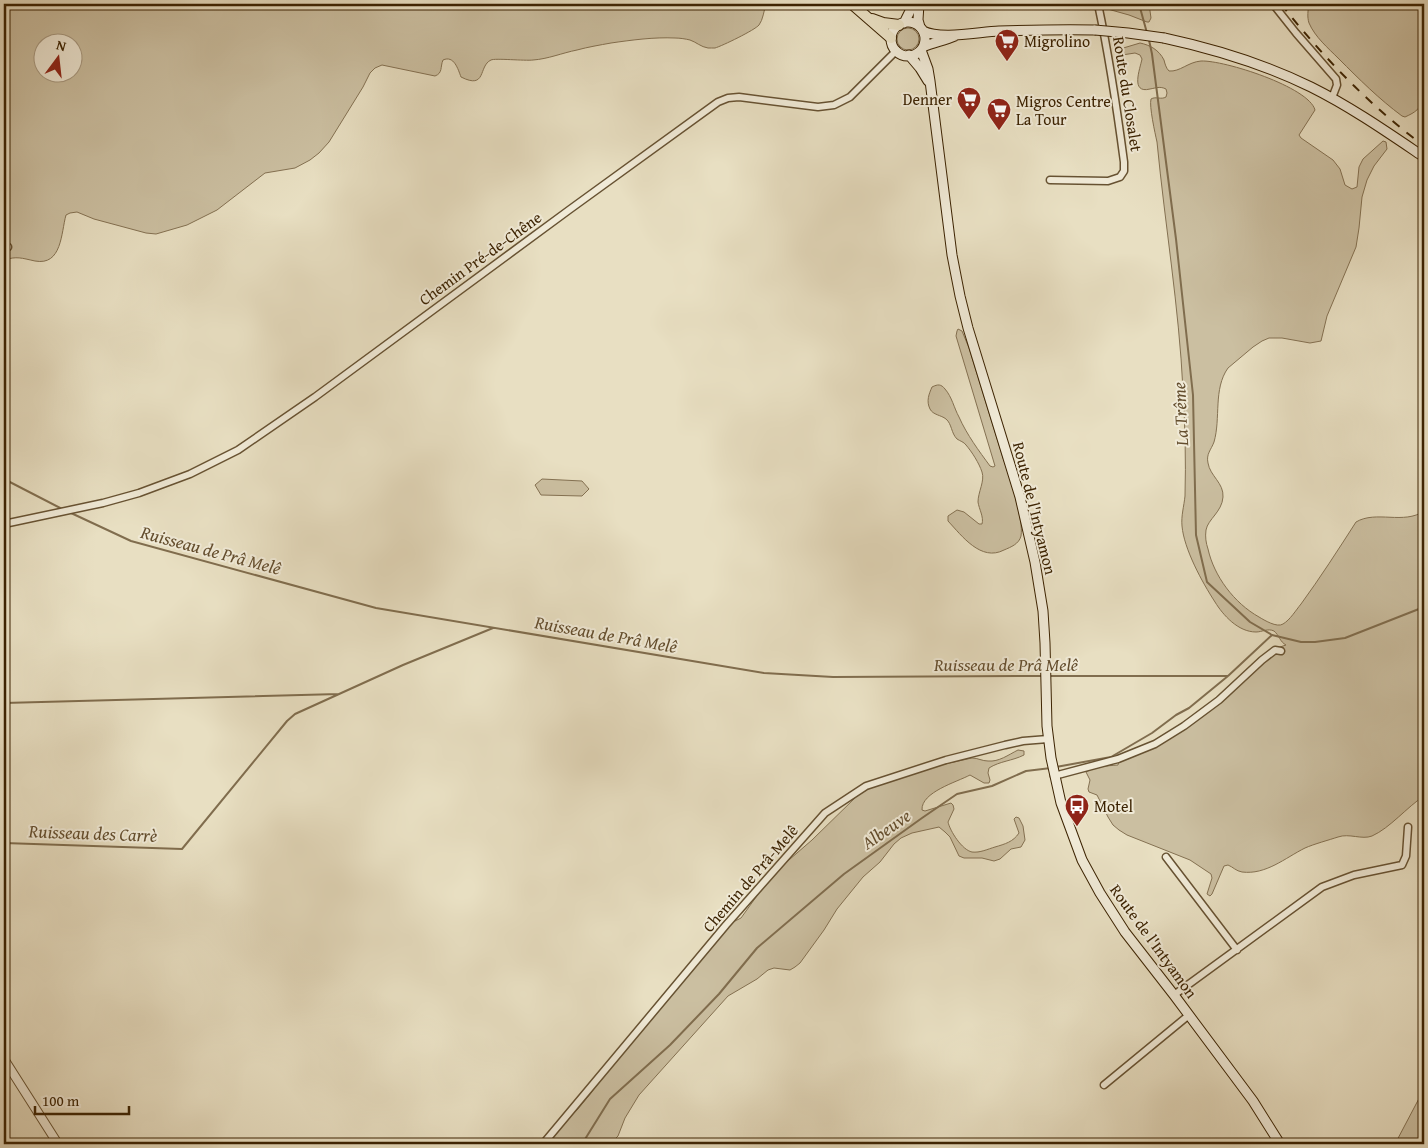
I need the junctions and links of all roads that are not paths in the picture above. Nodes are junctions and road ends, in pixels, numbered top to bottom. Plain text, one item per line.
1 (852, 4) edge
2 (913, 4) edge
3 (919, 4) edge
4 (1098, 4) edge
5 (1273, 4) edge
6 (864, 15) junction
7 (901, 24) junction
8 (922, 29) junction
9 (956, 36) junction
10 (891, 38) junction
11 (922, 48) junction
12 (897, 50) junction
13 (909, 55) junction
14 (931, 89) junction
15 (1332, 98) junction
16 (1424, 157) edge
17 (1050, 180) dead end
18 (4, 524) edge
19 (1281, 651) dead end
20 (1048, 739) junction
21 (1054, 774) junction
22 (1408, 827) dead end
23 (1166, 857) dead end
24 (1237, 950) junction
25 (1174, 995) junction
26 (1189, 1015) junction
27 (4, 1058) edge
28 (1104, 1085) dead end
29 (58, 1144) edge
30 (544, 1144) edge
31 (1280, 1144) edge

1 - 6 highway
2 - 7 main road
3 - 8 main road
4 - 17 street, Route du Closalet
5 - 15 street
6 - 7 highway
6 - 10 highway
7 - 8 main road
7 - 10 main road
8 - 9 main road
8 - 11 main road
9 - 11 main road
9 - 15 main road, bridge
10 - 12 main road
11 - 13 main road
11 - 14 main road, Route de l'Intyamon
12 - 13 main road
12 - 18 street, Chemin Pré-de-Chêne
13 - 14 main road, Route de l'Intyamon
14 - 20 main road, Route de l'Intyamon
15 - 16 main road
19 - 21 street
20 - 21 main road, Route de l'Intyamon
20 - 30 street, Chemin de Prâ-Melê
21 - 25 main road, Route de l'Intyamon
22 - 24 street
23 - 24 street
24 - 25 street
25 - 26 main road, Route de l'Intyamon
26 - 28 street
26 - 31 main road, Route de l'Intyamon
27 - 29 street

